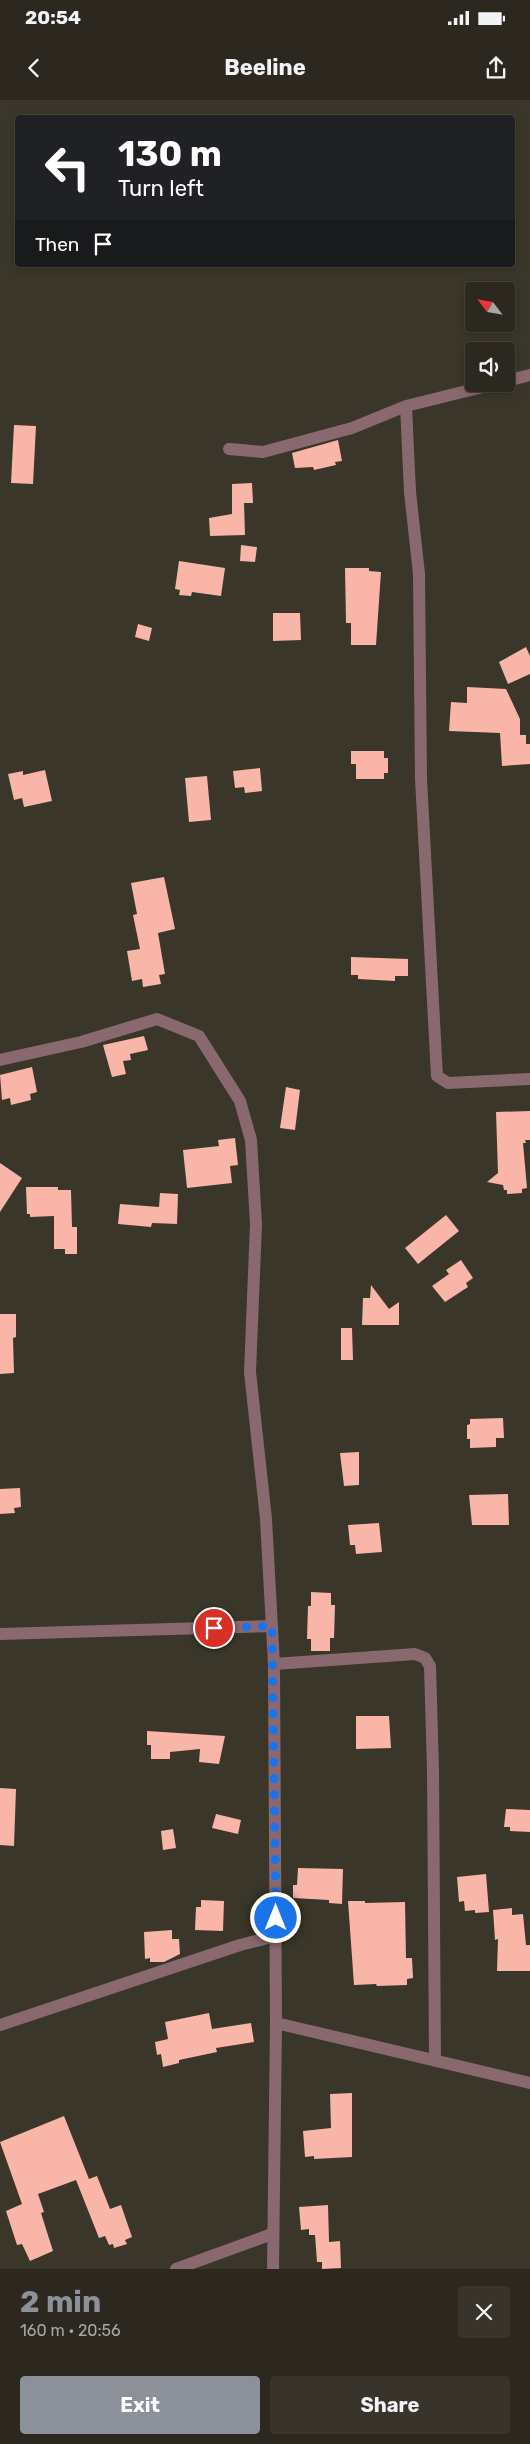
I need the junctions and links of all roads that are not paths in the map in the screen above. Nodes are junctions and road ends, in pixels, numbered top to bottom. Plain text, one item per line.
1 (530, 375) edge
2 (515, 379) edge
3 (465, 392) edge
4 (406, 406) junction
5 (229, 448) dead end
6 (0, 1060) edge
7 (530, 1080) edge
8 (272, 1626) junction
9 (0, 1634) edge
10 (274, 1664) junction
11 (276, 1936) junction
12 (276, 2023) junction
13 (0, 2025) edge
14 (435, 2060) junction
15 (530, 2083) edge
16 (272, 2234) junction
17 (176, 2269) edge
18 (273, 2269) edge

1 - 2 street
3 - 4 street
4 - 5 street
4 - 7 street
6 - 8 street
8 - 9 street
8 - 10 street
10 - 11 street
10 - 14 street
11 - 12 street
11 - 13 street
12 - 14 street
12 - 16 street
14 - 15 street
16 - 17 street
16 - 18 street

